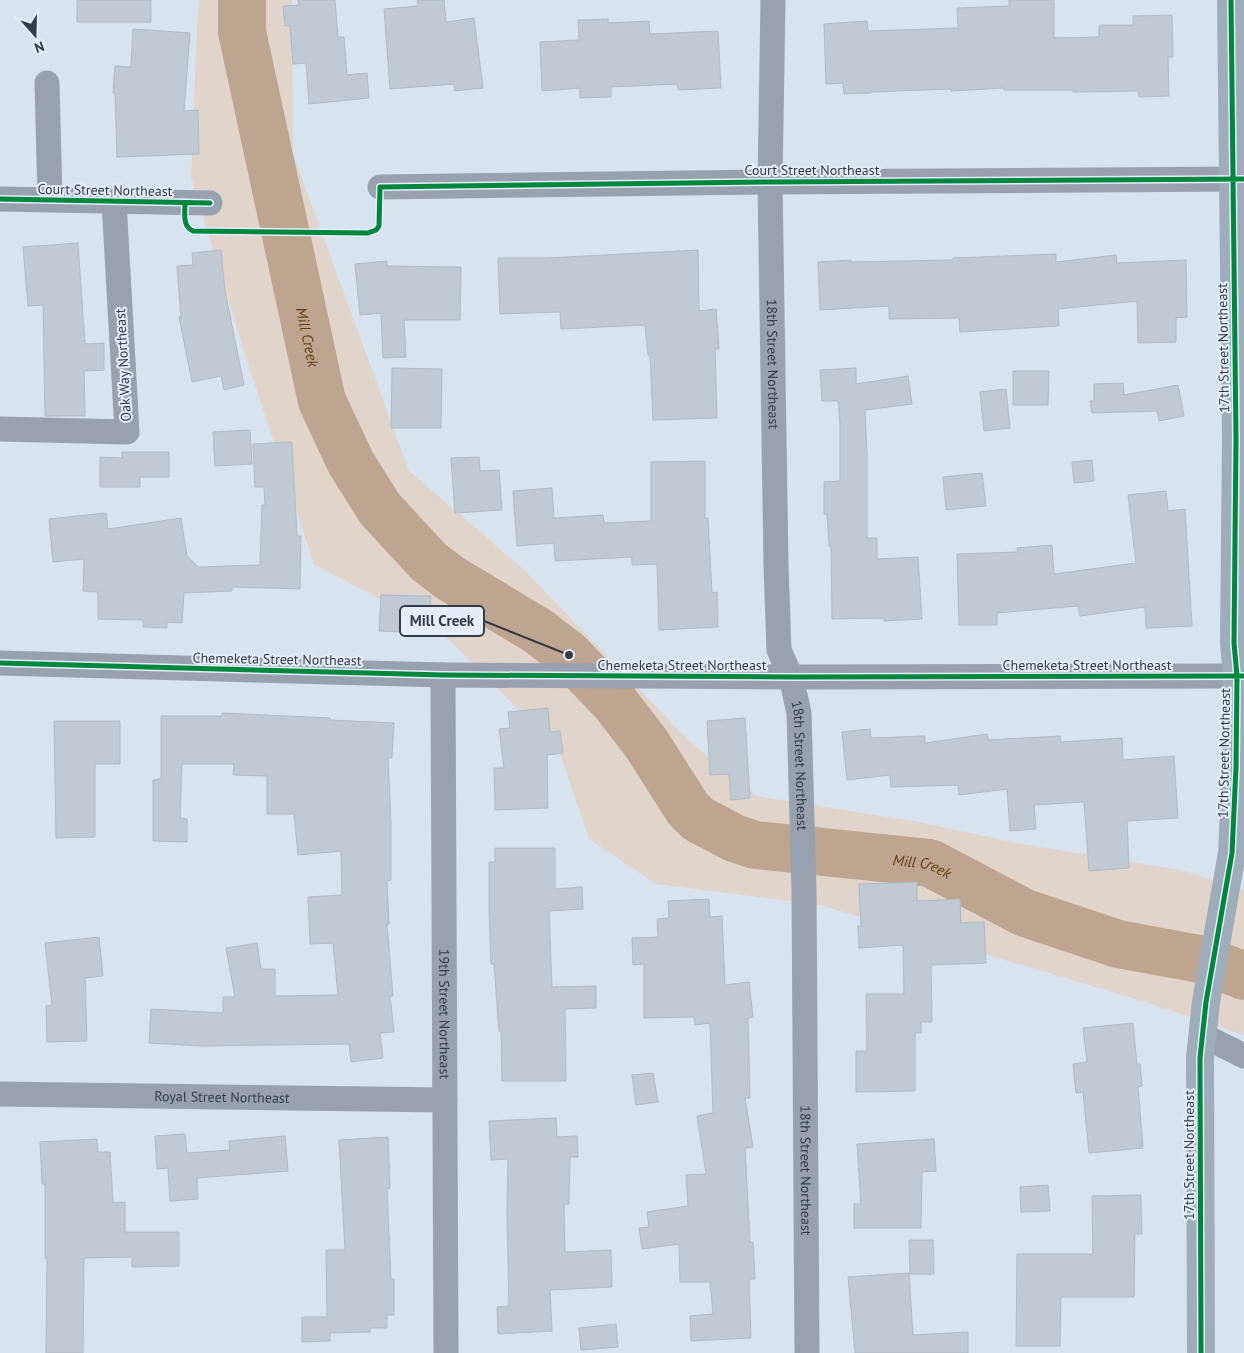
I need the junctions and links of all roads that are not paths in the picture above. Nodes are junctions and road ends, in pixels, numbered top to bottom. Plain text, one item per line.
1 (773, 0) edge
2 (1231, 0) edge
3 (47, 83) dead end
4 (1238, 179) edge
5 (770, 182) junction
6 (380, 187) dead end
7 (0, 199) edge
8 (50, 199) junction
9 (114, 201) junction
10 (210, 203) dead end
11 (0, 429) edge
12 (0, 663) edge
13 (443, 674) junction
14 (1241, 676) edge
15 (790, 677) junction
16 (1202, 1035) junction
17 (1244, 1056) edge
18 (0, 1094) edge
19 (445, 1100) junction
20 (446, 1353) edge
21 (807, 1353) edge
22 (1201, 1353) edge

1 - 5 street, 18th Street Northeast
2 - 4 main road, 17th Street Northeast
3 - 8 street
4 - 5 street, Court Street Northeast
4 - 14 main road, 17th Street Northeast
5 - 6 street, Court Street Northeast
5 - 15 street, 18th Street Northeast
7 - 8 street, Court Street Northeast
8 - 9 street, Court Street Northeast
9 - 10 street, Court Street Northeast
9 - 11 street, Oak Way Northeast
12 - 13 street, Chemeketa Street Northeast
13 - 15 street, Chemeketa Street Northeast
13 - 19 street, 19th Street Northeast
14 - 15 street, Chemeketa Street Northeast
14 - 16 main road, 17th Street Northeast
15 - 21 street, 18th Street Northeast
16 - 17 street
16 - 22 main road, 17th Street Northeast
18 - 19 street, Royal Street Northeast
19 - 20 street, 19th Street Northeast

